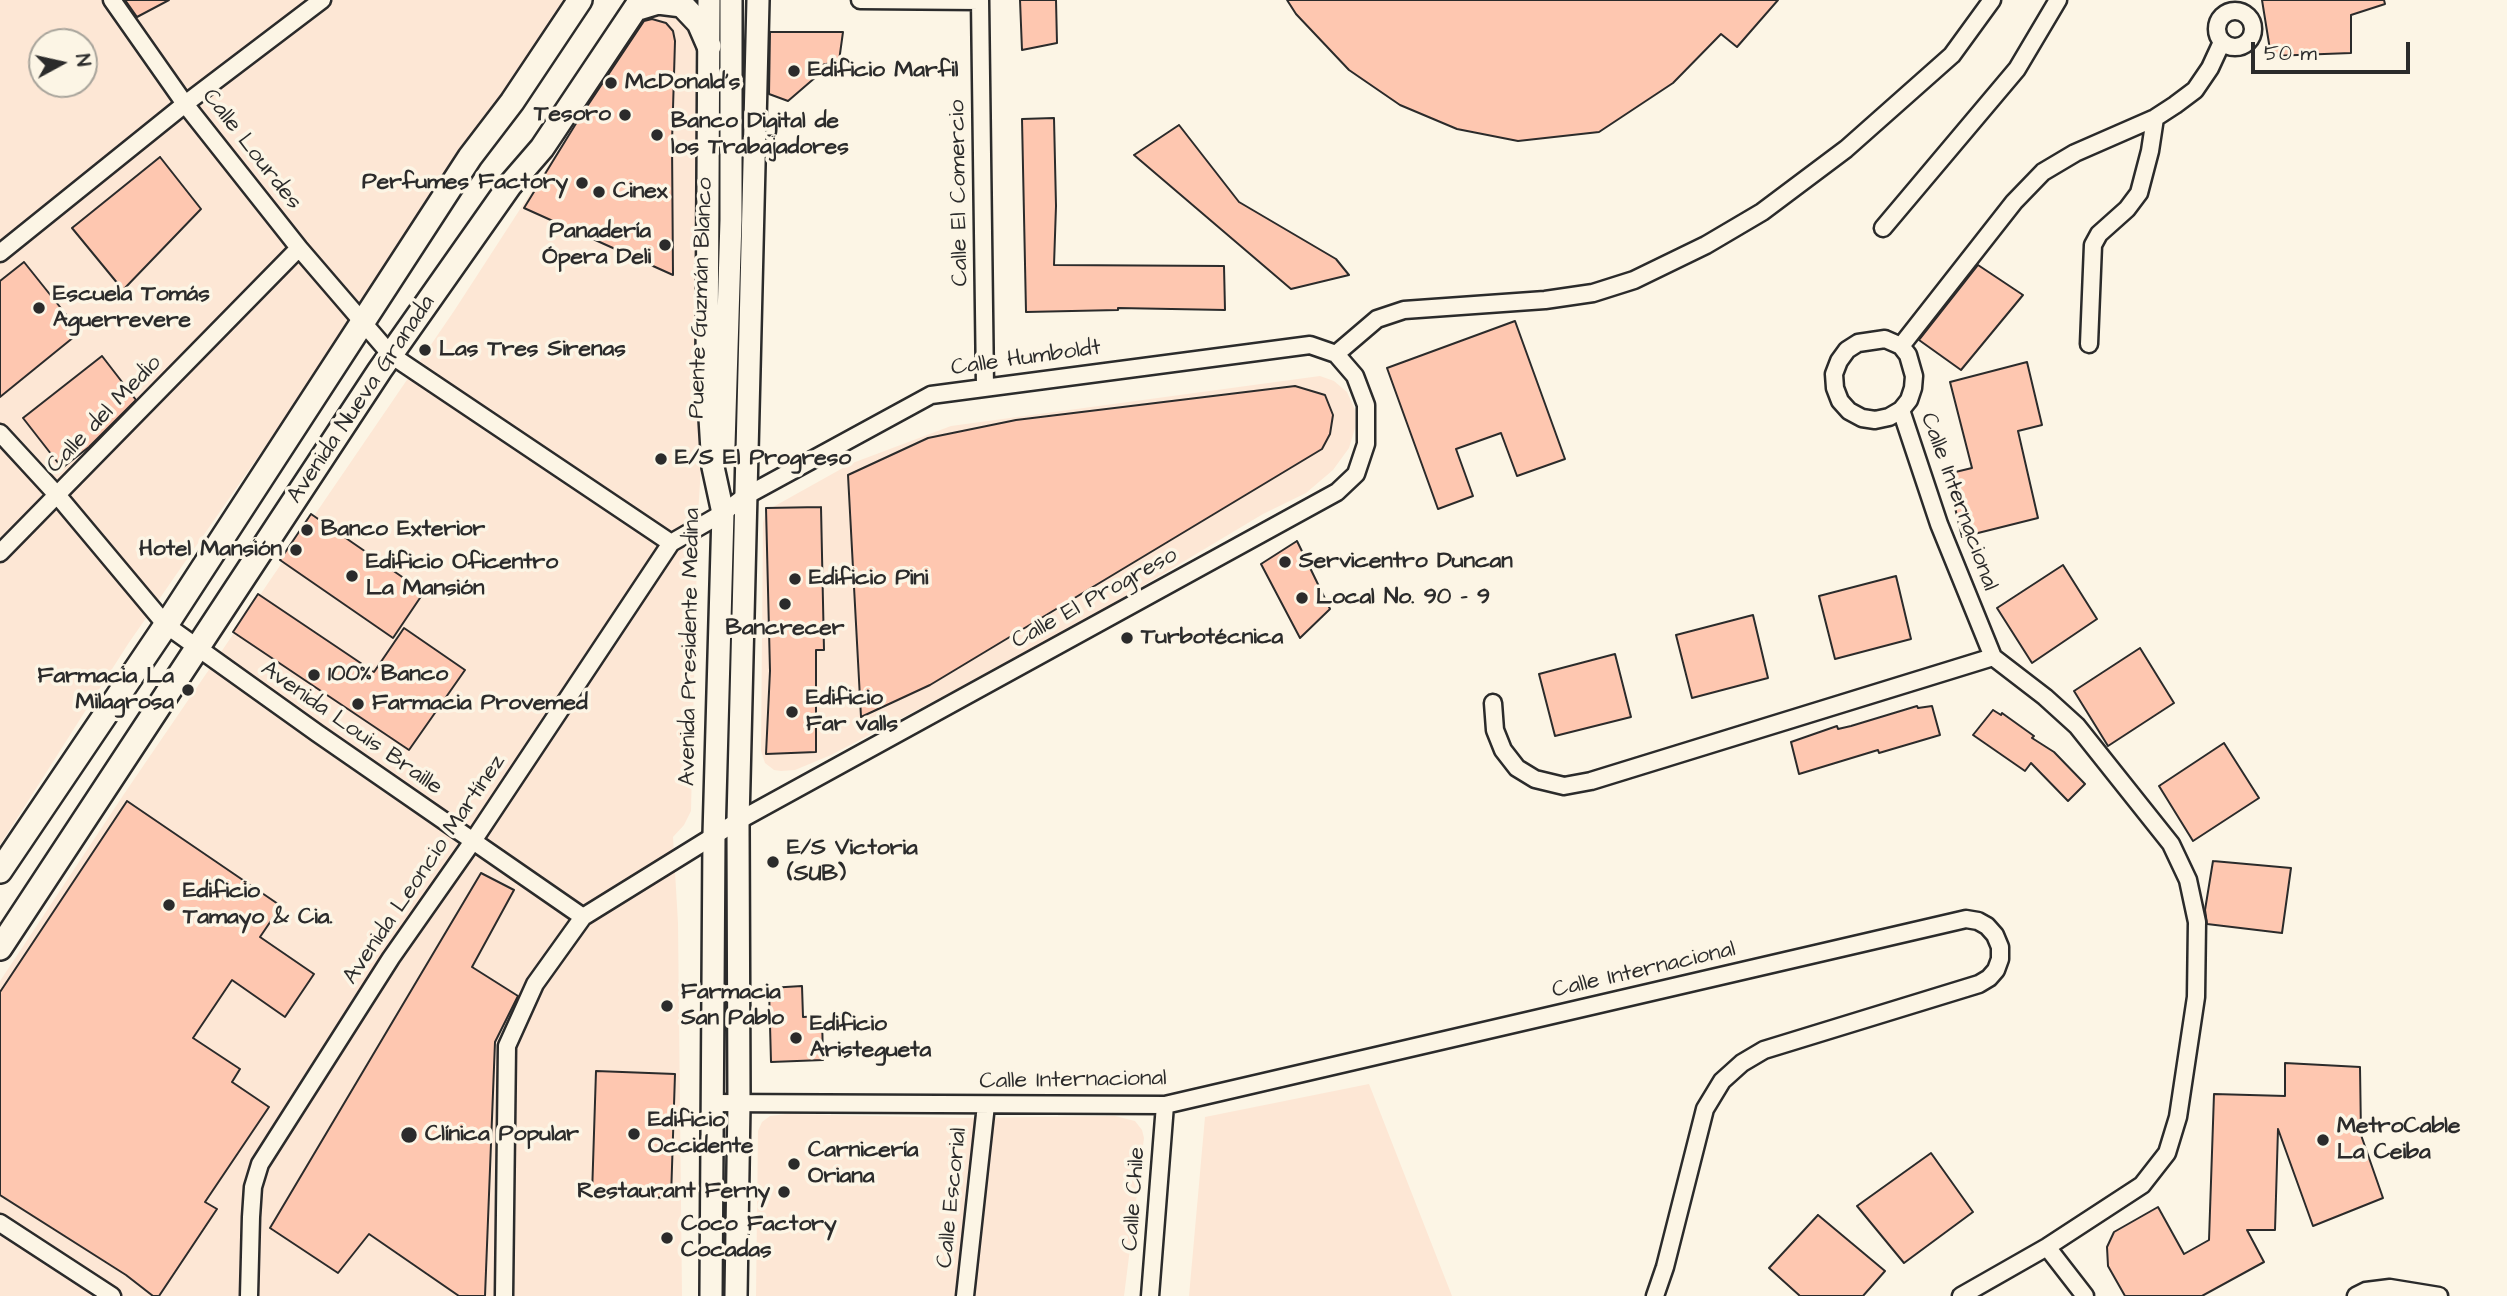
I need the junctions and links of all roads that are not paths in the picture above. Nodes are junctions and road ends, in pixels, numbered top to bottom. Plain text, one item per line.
1 (112, 0) edge
2 (322, 0) edge
3 (580, 0) edge
4 (709, 0) edge
5 (731, 0) edge
6 (758, 0) edge
7 (860, 0) edge
8 (981, 0) edge
9 (1992, 0) edge
10 (2058, 0) edge
11 (638, 5) edge
12 (2241, 5) edge
13 (2222, 42) junction
14 (709, 46) junction
15 (185, 104) junction
16 (2155, 118) junction
17 (1883, 228) dead end
18 (299, 248) junction
19 (0, 253) edge
20 (363, 322) junction
21 (2089, 344) dead end
22 (1901, 346) junction
23 (1336, 354) junction
24 (391, 355) junction
25 (985, 386) junction
26 (1901, 410) junction
27 (0, 433) edge
28 (58, 496) junction
29 (744, 497) junction
30 (723, 513) junction
31 (671, 543) junction
32 (0, 553) edge
33 (743, 606) junction
34 (166, 625) junction
35 (196, 648) junction
36 (1993, 657) junction
37 (1493, 703) dead end
38 (738, 821) junction
39 (714, 835) junction
40 (473, 841) junction
41 (0, 871) edge
42 (583, 917) junction
43 (0, 948) edge
44 (711, 1103) junction
45 (739, 1104) junction
46 (986, 1105) junction
47 (1165, 1105) junction
48 (0, 1223) edge
49 (2047, 1247) junction
50 (112, 1296) edge
51 (249, 1296) edge
52 (504, 1296) edge
53 (710, 1296) edge
54 (736, 1296) edge
55 (965, 1296) edge
56 (1150, 1296) edge
57 (1655, 1296) edge
58 (1961, 1296) edge
59 (2085, 1296) edge
60 (2356, 1296) edge
61 (2439, 1296) edge

1 - 15 street, Calle Lourdes
2 - 15 street
3 - 20 main road, Avenida Nueva Granada
4 - 14 street, Avenida Presidente Medina
5 - 30 street, Puente Guzmán Blanco
6 - 29 street
7 - 8 street
8 - 25 street, Calle El Comercio
9 - 23 street
10 - 17 street
11 - 14 main road
11 - 24 main road, Avenida Nueva Granada
12 - 13 street
12 - 13 street
13 - 16 street
14 - 30 street, Avenida Presidente Medina
15 - 18 street, Calle Lourdes
15 - 19 street
16 - 21 street
16 - 22 street
18 - 20 street, Calle Lourdes
18 - 28 street, Calle del Medio
20 - 24 street, Calle Lourdes
20 - 34 main road, Avenida Nueva Granada
22 - 26 street, Calle Internacional
22 - 26 street, Calle Internacional
23 - 25 street, Calle Humboldt
23 - 38 street, Calle El Progreso
24 - 31 street
24 - 35 main road, Avenida Nueva Granada
25 - 29 street, Calle Humboldt
26 - 36 street, Calle Internacional
27 - 28 street
28 - 32 street, Calle del Medio
28 - 34 street
29 - 30 street, Calle Humboldt
29 - 33 street
30 - 31 street, Avenida Leoncio Martínez
30 - 33 street
30 - 39 street, Avenida Presidente Medina
31 - 40 street, Avenida Leoncio Martínez
33 - 38 street
34 - 35 street, Avenida Louis Braille
34 - 41 main road, Avenida Nueva Granada
35 - 40 street, Avenida Louis Braille
35 - 43 main road, Avenida Nueva Granada
36 - 37 street
36 - 49 street
38 - 39 street, Calle El Progreso
38 - 45 street
39 - 42 street, Calle El Progreso
39 - 44 street, Avenida Presidente Medina
40 - 42 street, Avenida Louis Braille
40 - 51 street, Avenida Leoncio Martínez
42 - 52 street
44 - 45 street, Calle Internacional
44 - 53 street, Avenida Presidente Medina
45 - 46 street, Calle Internacional
45 - 54 street
46 - 47 street, Calle Internacional
46 - 55 street, Calle Escorial
47 - 56 street, Calle Chile
47 - 57 street, Calle Internacional
48 - 50 street
49 - 58 street
49 - 59 street
60 - 61 street

